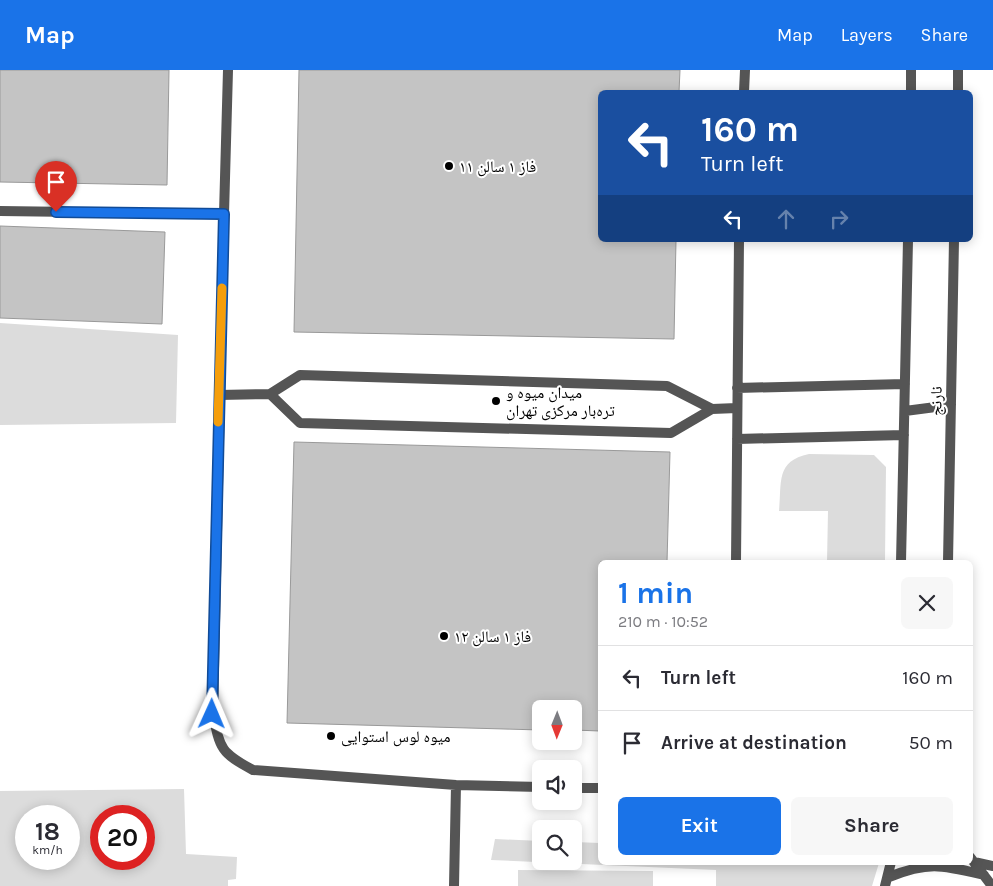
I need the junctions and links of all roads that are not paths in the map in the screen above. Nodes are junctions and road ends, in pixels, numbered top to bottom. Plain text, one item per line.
1 (228, 70) edge
2 (745, 70) edge
3 (911, 70) edge
4 (958, 70) edge
5 (744, 90) edge
6 (911, 90) edge
7 (958, 90) edge
8 (0, 211) edge
9 (224, 214) junction
10 (739, 242) edge
11 (908, 242) edge
12 (954, 242) edge
13 (905, 384) junction
14 (737, 388) junction
15 (270, 394) junction
16 (219, 395) junction
17 (951, 405) junction
18 (737, 408) junction
19 (712, 409) junction
20 (905, 411) junction
21 (904, 435) junction
22 (737, 439) junction
23 (736, 560) edge
24 (901, 560) edge
25 (948, 560) edge
26 (456, 785) junction
27 (532, 787) edge
28 (582, 788) edge
29 (598, 788) edge
30 (973, 860) edge
31 (973, 861) edge
32 (890, 865) edge
33 (993, 866) edge
34 (984, 875) junction
35 (887, 882) edge
36 (454, 886) edge
37 (992, 886) edge

1 - 9 lane
2 - 5 lane
3 - 6 lane
4 - 7 lane
8 - 9 lane
9 - 16 lane
10 - 14 lane
11 - 13 lane, نارنج
12 - 17 lane, نارنج
13 - 14 lane
13 - 20 lane, نارنج
14 - 18 lane
15 - 16 lane
15 - 19 lane
15 - 19 lane
16 - 26 lane
17 - 20 lane
17 - 25 lane, نارنج
18 - 19 lane
18 - 22 lane
20 - 21 lane, نارنج
21 - 22 lane
21 - 24 lane, نارنج
22 - 23 lane
26 - 27 lane
26 - 36 lane
28 - 29 lane
30 - 33 lane
31 - 34 lane
32 - 35 lane
34 - 35 lane
34 - 37 lane

